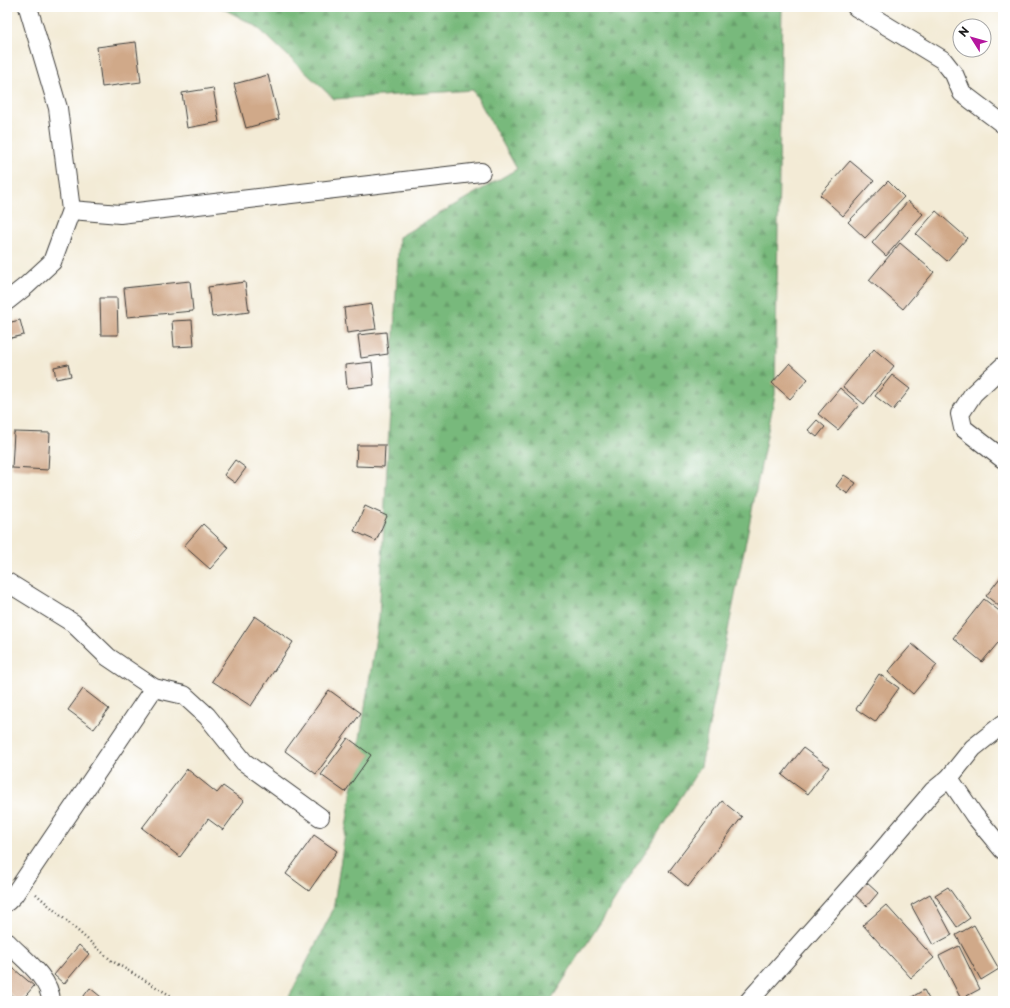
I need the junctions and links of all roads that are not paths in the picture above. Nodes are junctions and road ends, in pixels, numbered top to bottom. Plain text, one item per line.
1 (28, 7) edge
2 (856, 7) edge
3 (1003, 124) edge
4 (481, 172) dead end
5 (71, 210) junction
6 (7, 301) edge
7 (1003, 366) edge
8 (1003, 459) edge
9 (7, 582) edge
10 (154, 688) junction
11 (1003, 724) edge
12 (949, 778) junction
13 (320, 817) dead end
14 (1003, 850) edge
15 (7, 902) edge
16 (7, 942) edge
17 (52, 1001) edge
18 (749, 1001) edge

1 - 5 street
2 - 3 street
4 - 5 street
5 - 6 street
7 - 8 street
9 - 10 street
10 - 13 street
10 - 15 street
11 - 12 street
12 - 14 street
12 - 18 street
16 - 17 street

